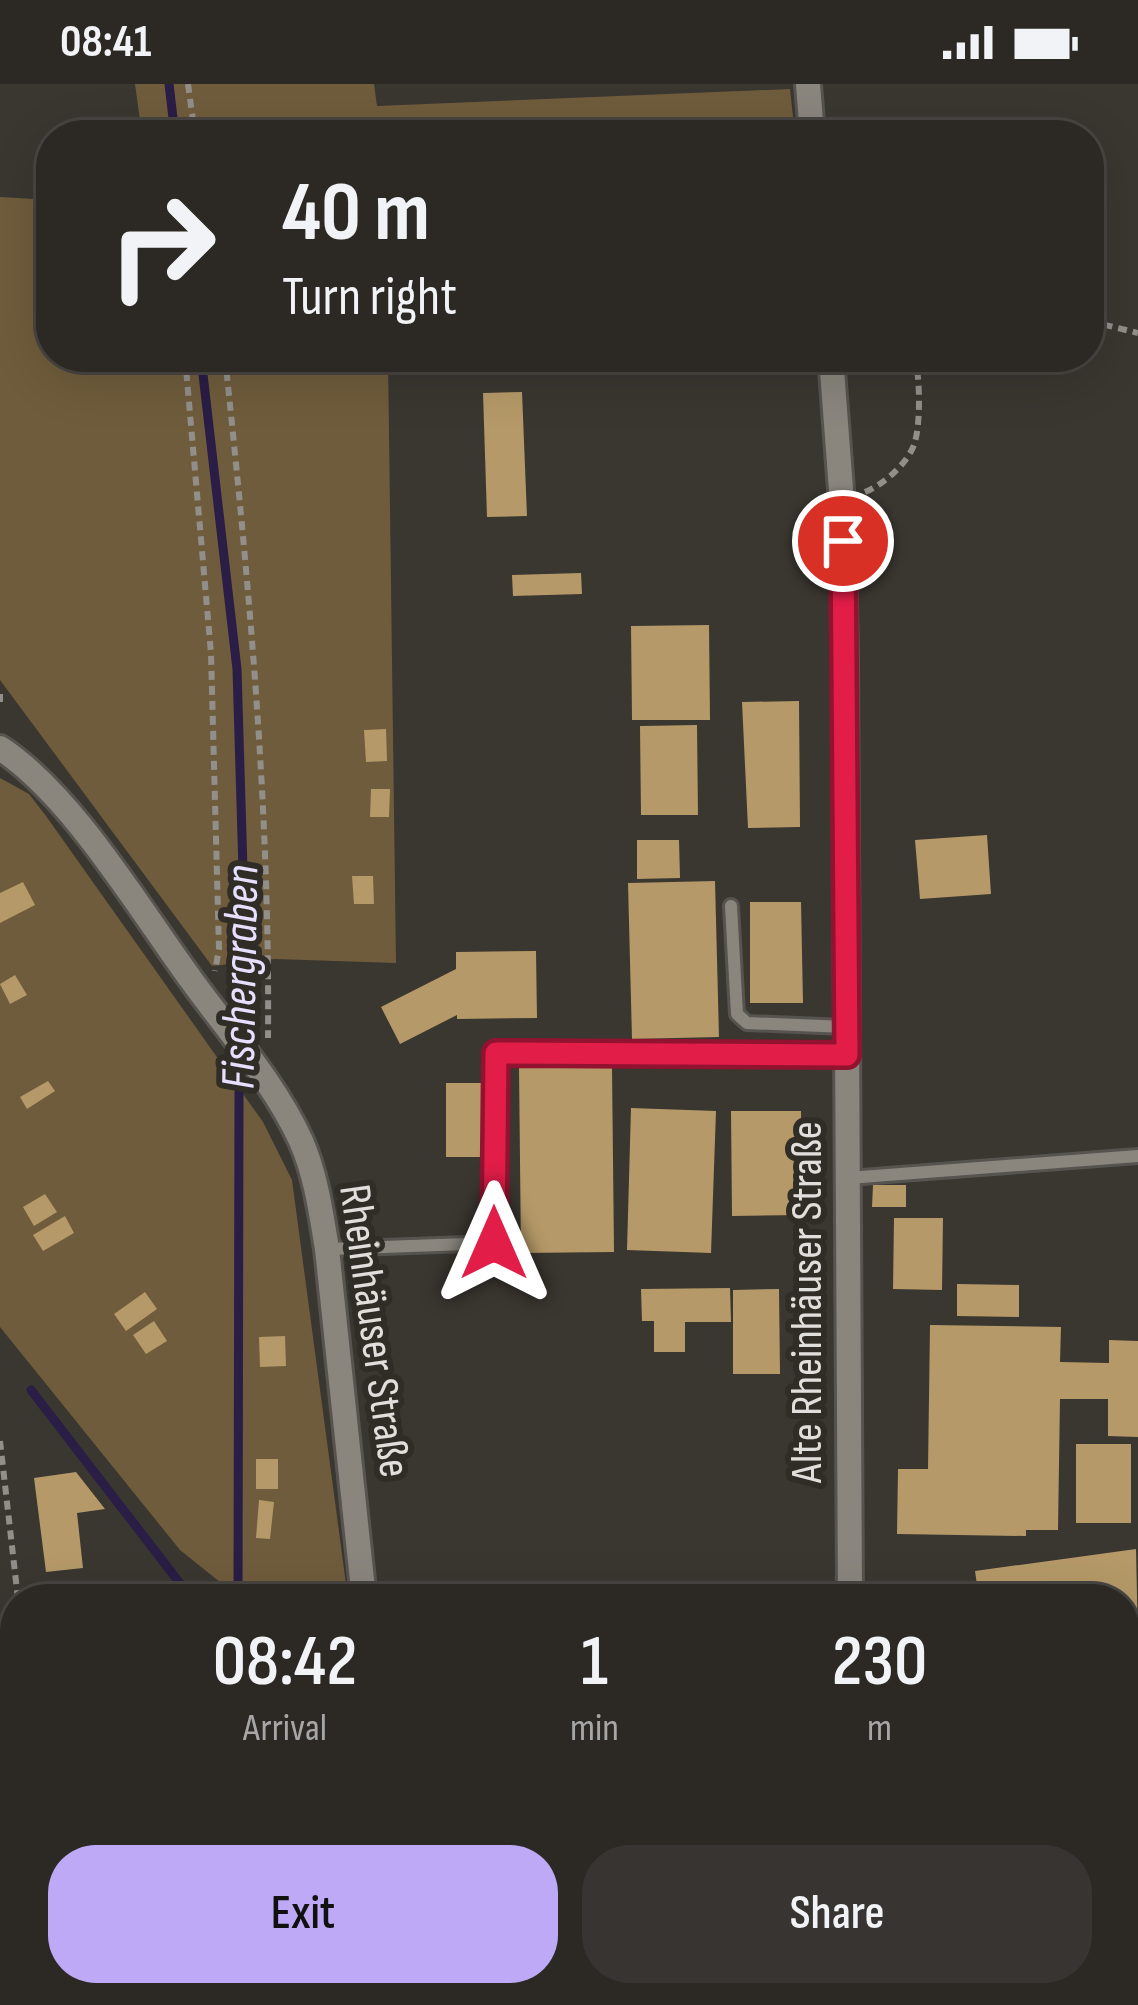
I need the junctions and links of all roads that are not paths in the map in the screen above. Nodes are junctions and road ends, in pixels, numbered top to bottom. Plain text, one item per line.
1 (808, 84) edge
2 (811, 120) edge
3 (832, 372) edge
4 (0, 748) edge
5 (731, 906) dead end
6 (847, 1027) junction
7 (847, 1055) junction
8 (1138, 1156) edge
9 (848, 1178) junction
10 (327, 1249) junction
11 (362, 1584) edge
12 (850, 1584) edge

1 - 2 street
3 - 6 street, Alte Rheinhäuser Straße
4 - 10 street, Rheinhäuser Straße
5 - 6 lane
6 - 7 street, Alte Rheinhäuser Straße
7 - 9 street, Alte Rheinhäuser Straße
7 - 10 lane
8 - 9 lane
9 - 12 street, Alte Rheinhäuser Straße
10 - 11 street, Rheinhäuser Straße

